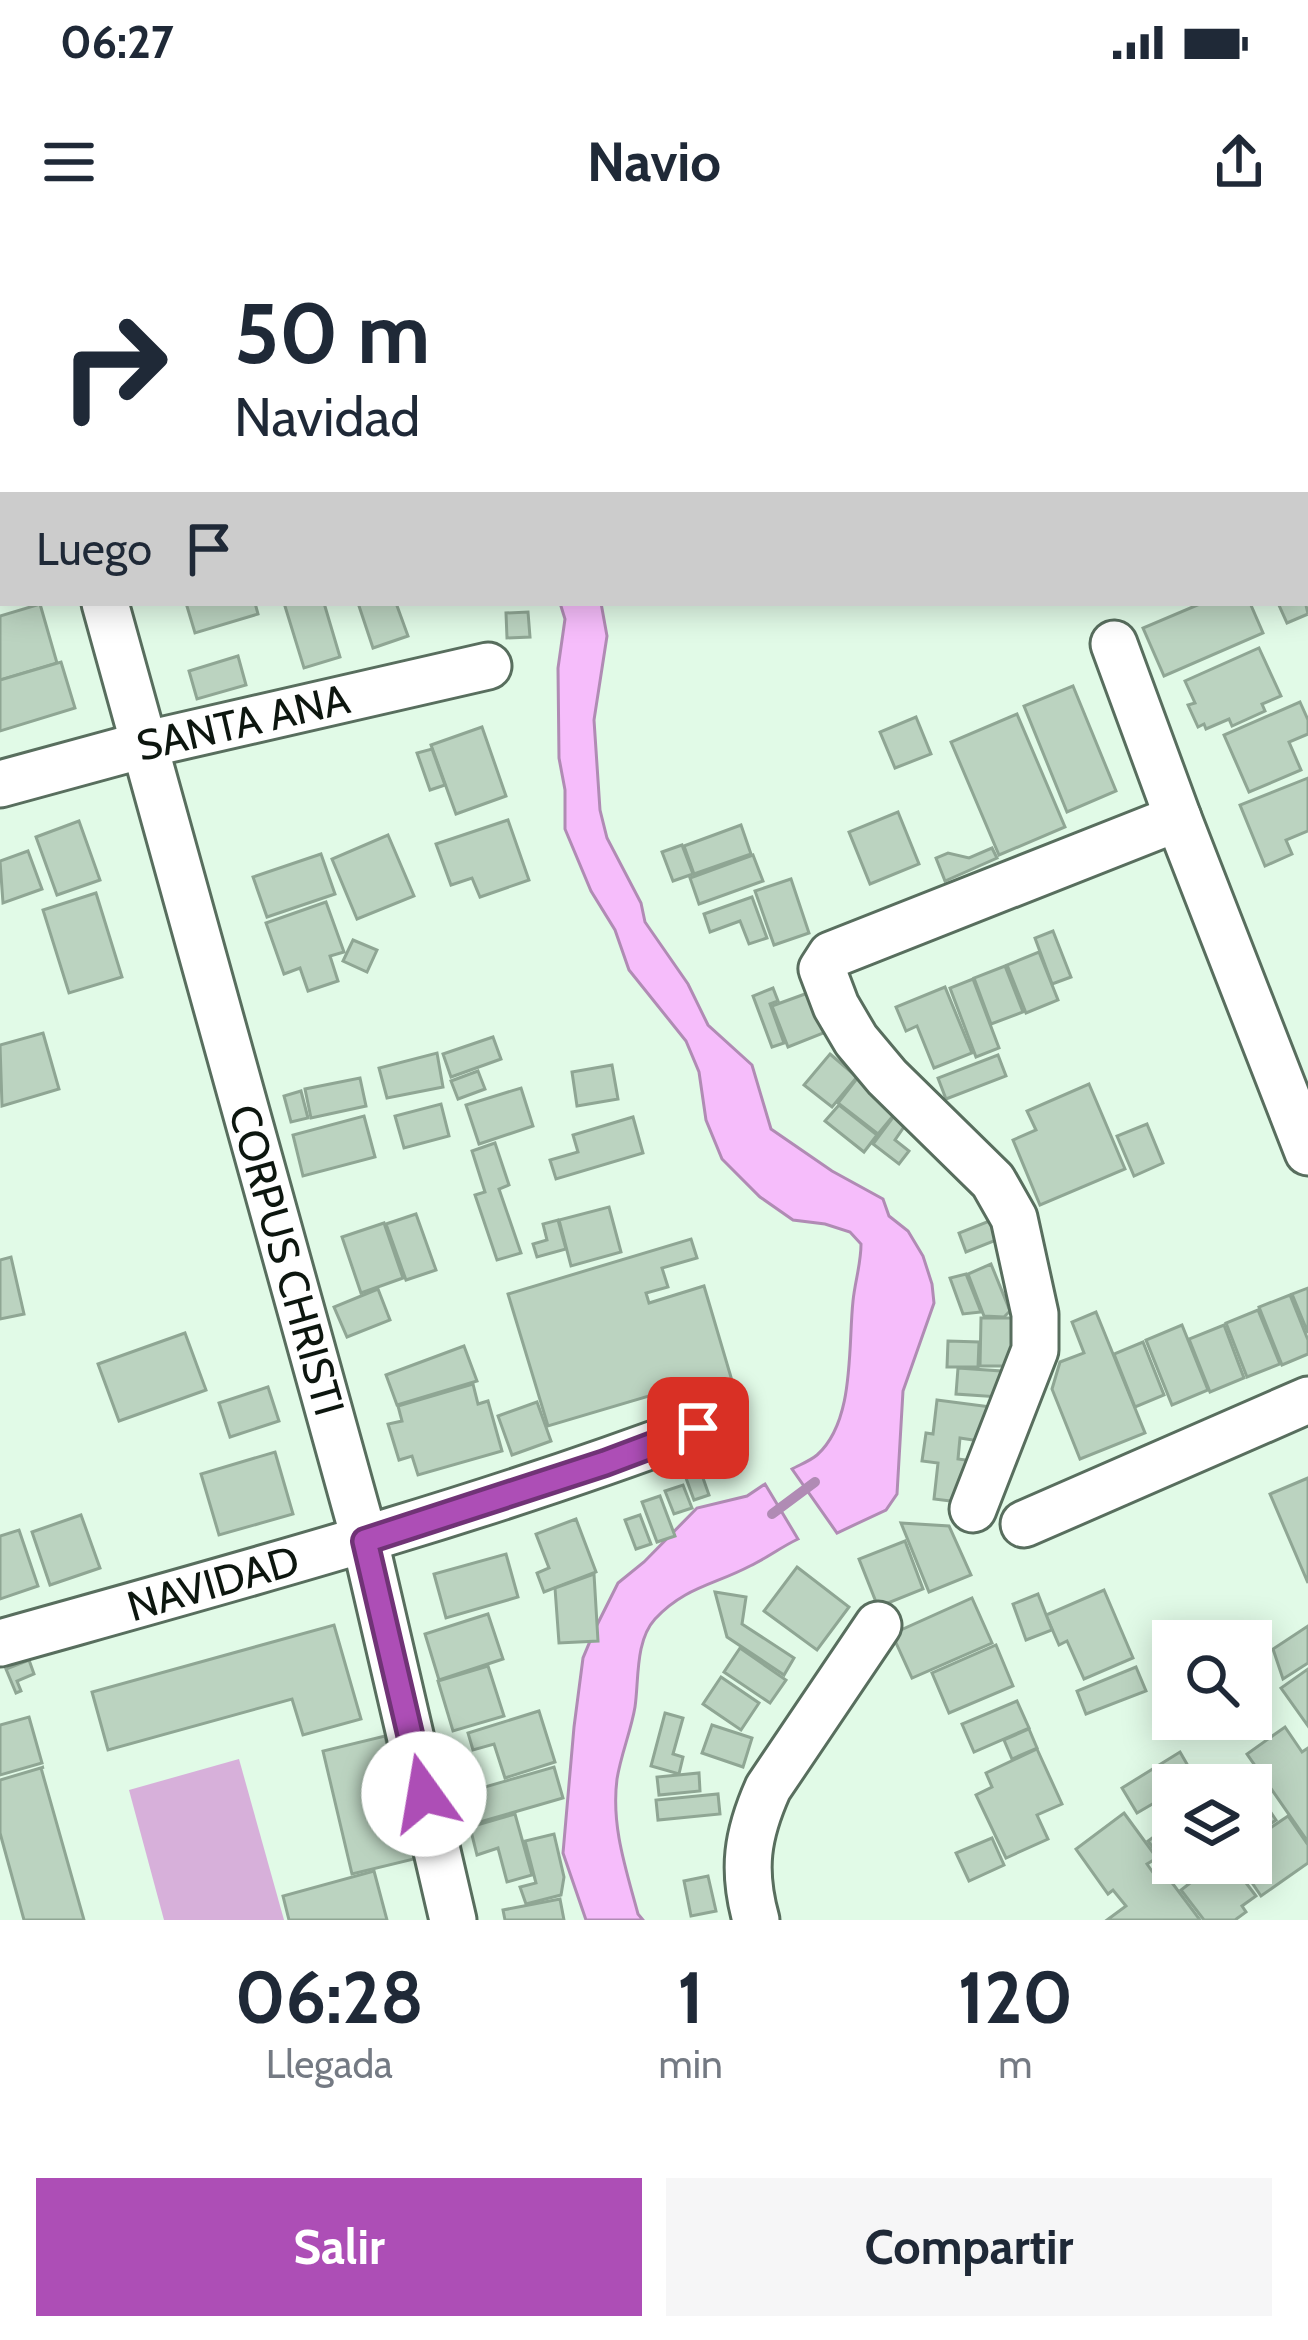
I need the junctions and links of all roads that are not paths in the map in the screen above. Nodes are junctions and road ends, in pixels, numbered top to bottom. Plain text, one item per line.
1 (106, 606) edge
2 (1114, 644) dead end
3 (488, 665) dead end
4 (143, 745) junction
5 (0, 784) edge
6 (1178, 818) junction
7 (1305, 1136) edge
8 (1308, 1400) edge
9 (698, 1428) dead end
10 (973, 1509) dead end
11 (1024, 1524) dead end
12 (365, 1541) junction
13 (878, 1625) dead end
14 (0, 1643) edge
15 (453, 1920) edge
16 (756, 1920) edge

1 - 4 street, CORPUS CHRISTI
2 - 6 street
3 - 4 street, SANTA ANA
4 - 5 street, SANTA ANA
4 - 12 street, CORPUS CHRISTI
6 - 7 street
6 - 10 street
8 - 11 street
9 - 12 street, NAVIDAD
12 - 14 street, NAVIDAD
12 - 15 street, CORPUS CHRISTI
13 - 16 street

